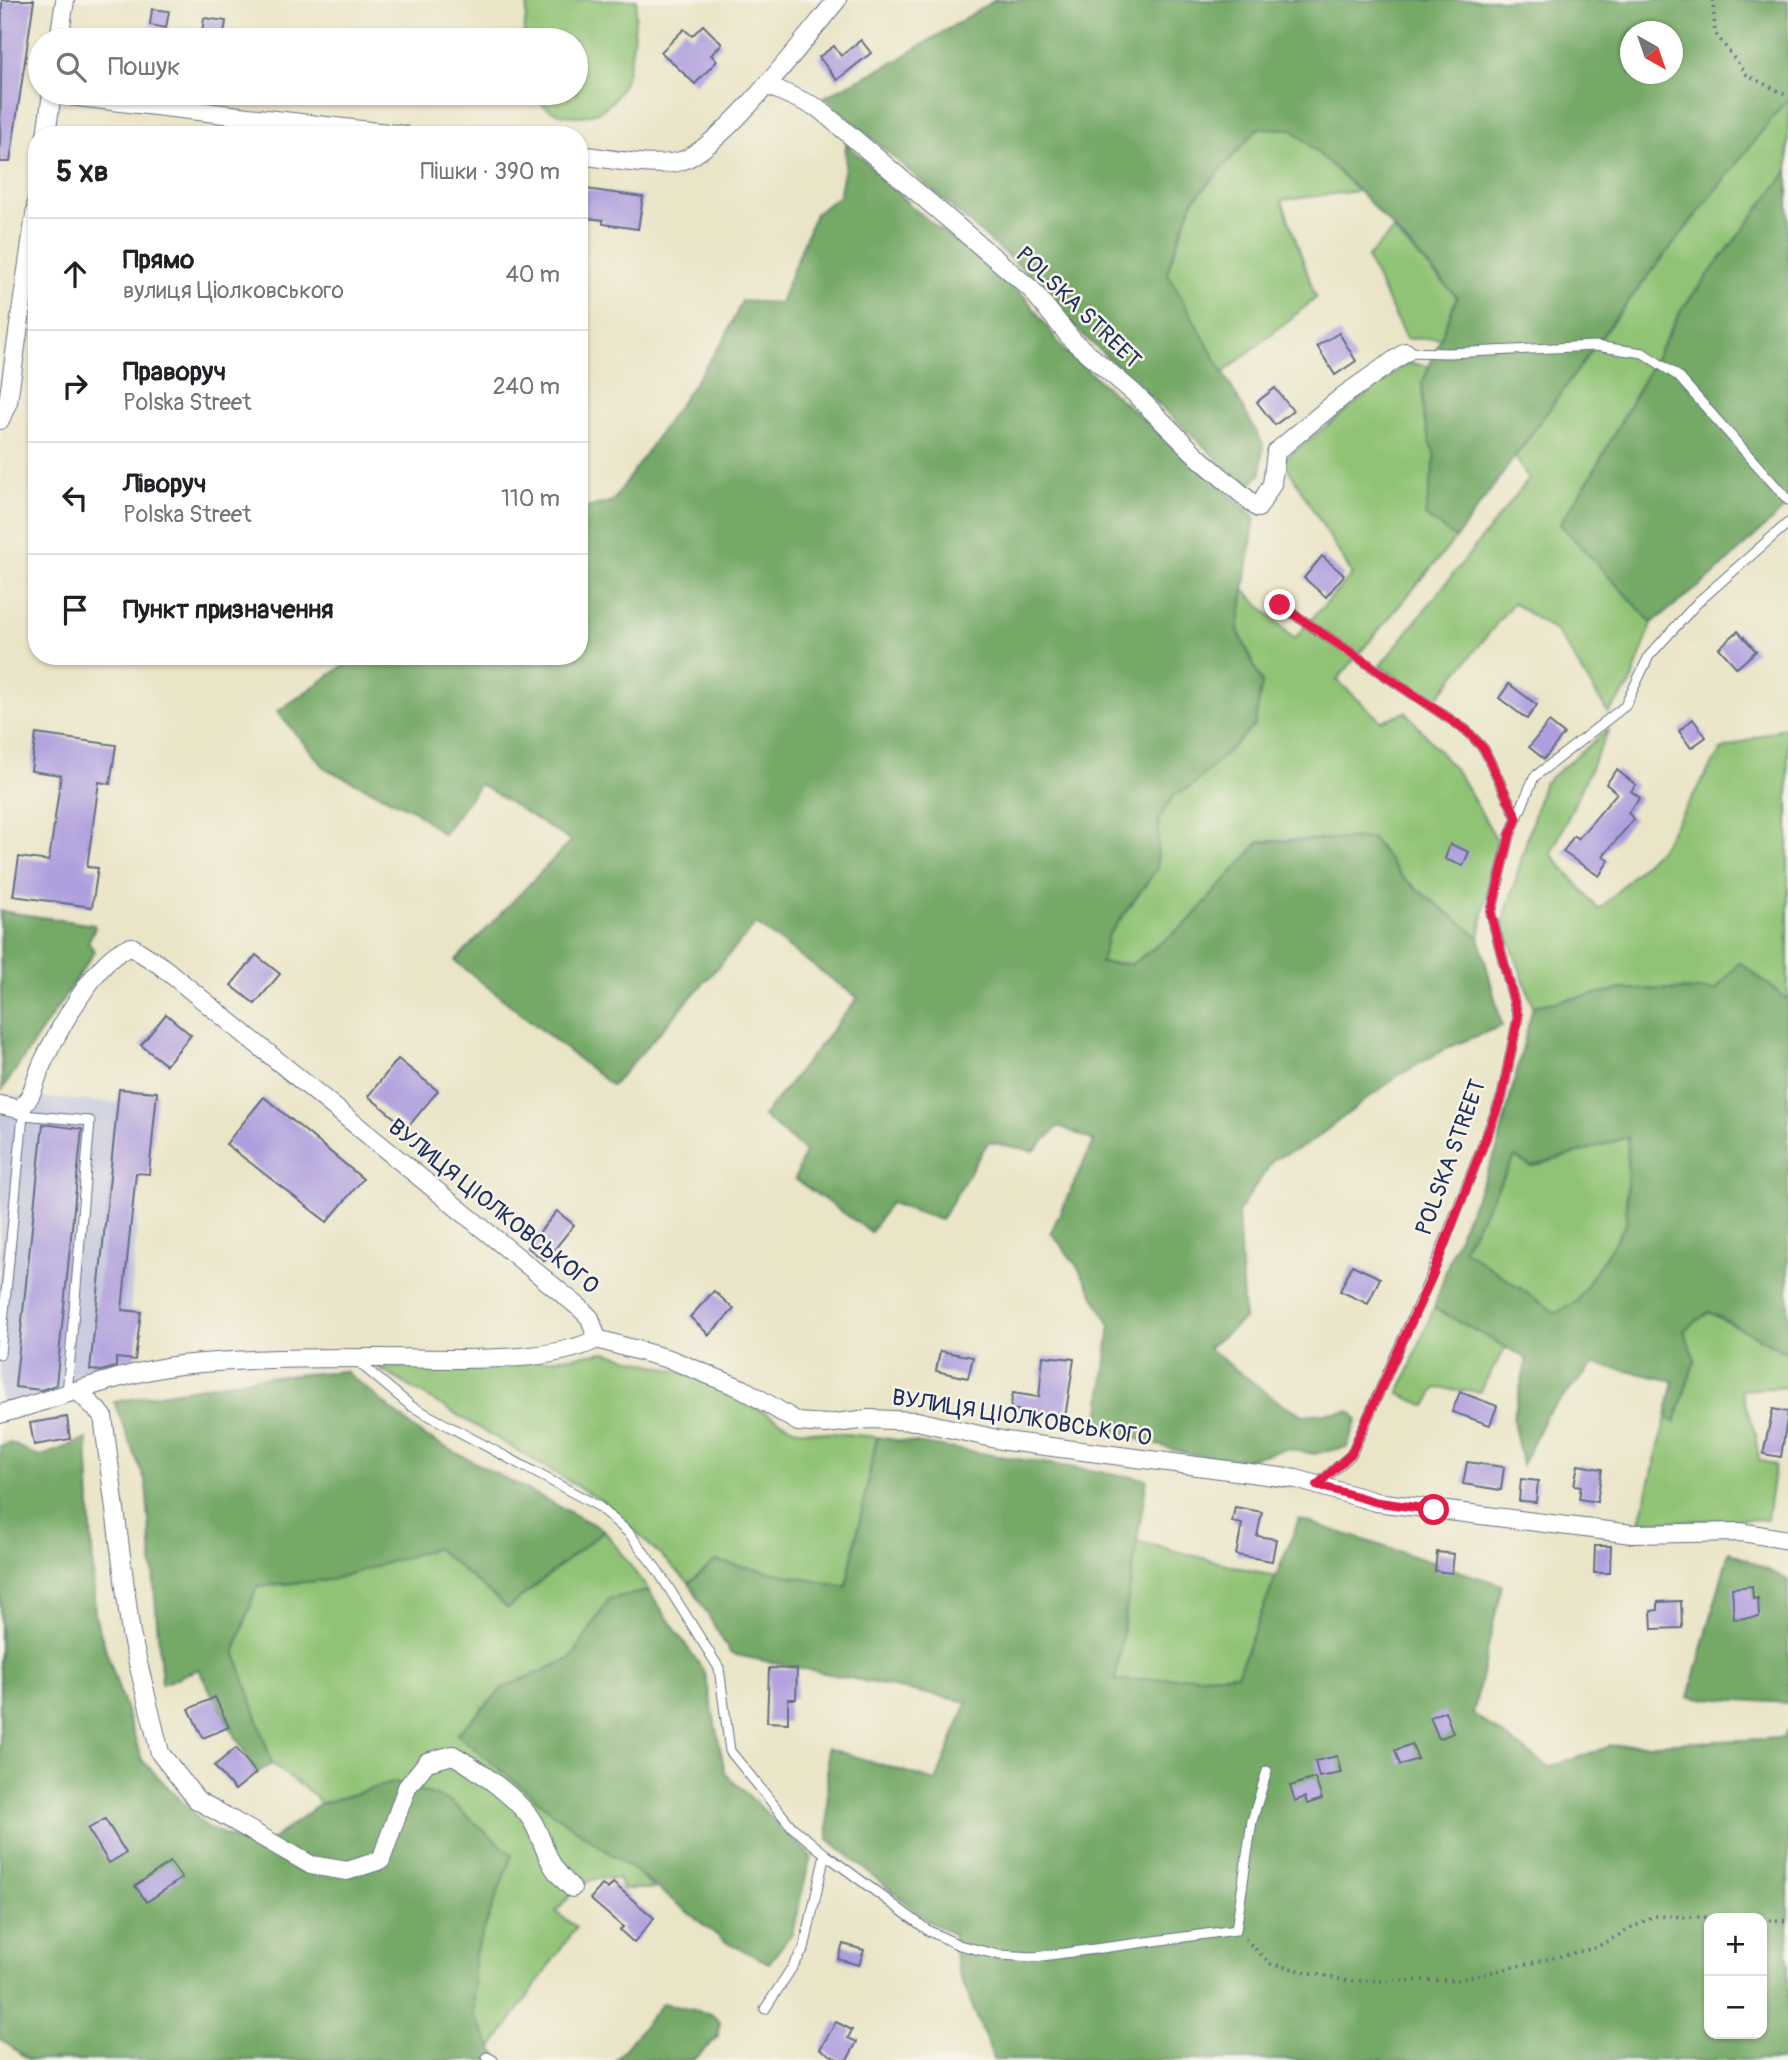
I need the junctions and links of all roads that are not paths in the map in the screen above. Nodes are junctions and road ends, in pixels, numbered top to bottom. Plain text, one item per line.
1 (65, 0) edge
2 (837, 0) edge
3 (62, 28) edge
4 (767, 85) junction
5 (50, 105) edge
6 (153, 105) edge
7 (47, 126) edge
8 (329, 126) edge
9 (588, 156) edge
10 (28, 263) edge
11 (1406, 352) joint
12 (0, 420) edge
13 (1788, 500) edge
14 (1788, 523) edge
15 (1280, 605) dead end
16 (1517, 818) junction
17 (0, 1105) edge
18 (22, 1112) junction
19 (597, 1339) junction
20 (0, 1354) edge
21 (353, 1358) junction
22 (72, 1392) junction
23 (0, 1414) edge
24 (1317, 1485) junction
25 (1786, 1542) edge
26 (1267, 1772) dead end
27 (825, 1854) junction
28 (572, 1888) dead end
29 (765, 2009) dead end

1 - 3 street
2 - 4 street
4 - 9 street
4 - 11 street, POLSKA STREET
5 - 7 street
6 - 8 street
10 - 12 street
11 - 13 lane
14 - 16 lane, POLSKA STREET
15 - 16 lane
16 - 24 lane, POLSKA STREET
17 - 18 street
18 - 19 street, ВУЛИЦЯ ЦІОЛКОВСЬКОГО
18 - 20 lane
18 - 22 lane
19 - 21 street
19 - 24 street, ВУЛИЦЯ ЦІОЛКОВСЬКОГО
21 - 22 street
21 - 27 lane
22 - 23 street
22 - 28 street
24 - 25 street, ВУЛИЦЯ ЦІОЛКОВСЬКОГО
26 - 27 lane
27 - 29 lane

